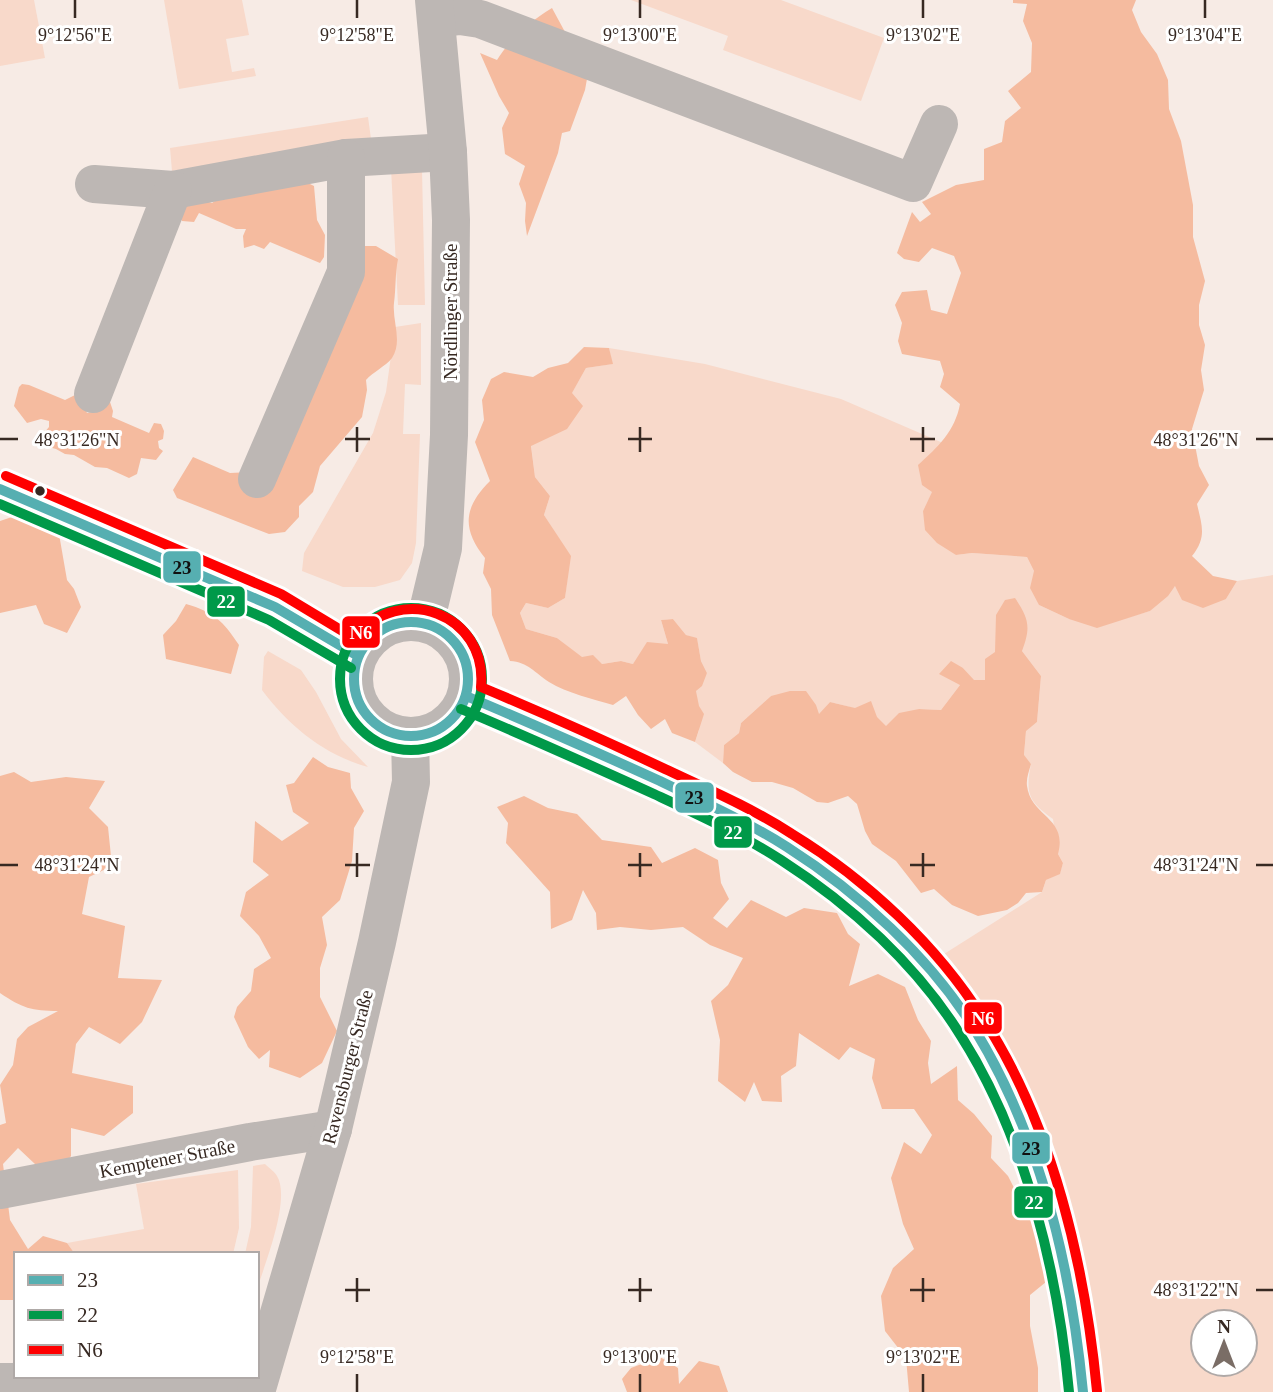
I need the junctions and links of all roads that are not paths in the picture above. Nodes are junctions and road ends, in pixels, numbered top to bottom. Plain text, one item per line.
1 (436, 9) edge
2 (939, 124) dead end
3 (449, 152) junction
4 (346, 158) junction
5 (94, 184) dead end
6 (173, 190) junction
7 (93, 394) dead end
8 (257, 479) dead end
9 (0, 489) edge
10 (425, 623) junction
11 (358, 656) junction
12 (466, 696) junction
13 (410, 736) junction
14 (334, 1129) junction
15 (0, 1190) edge
16 (0, 1382) edge
17 (231, 1392) edge
18 (256, 1392) edge
19 (1083, 1392) edge

1 - 2 street
1 - 3 street, Nördlinger Straße
3 - 4 street
3 - 10 street, Nördlinger Straße
4 - 6 street
4 - 8 street
5 - 6 street
6 - 7 street
9 - 11 street
10 - 11 street
10 - 12 street
11 - 13 street
12 - 13 street
12 - 19 street
13 - 14 street, Ravensburger Straße
14 - 15 street, Kemptener Straße
14 - 18 street, Ravensburger Straße
16 - 17 street

